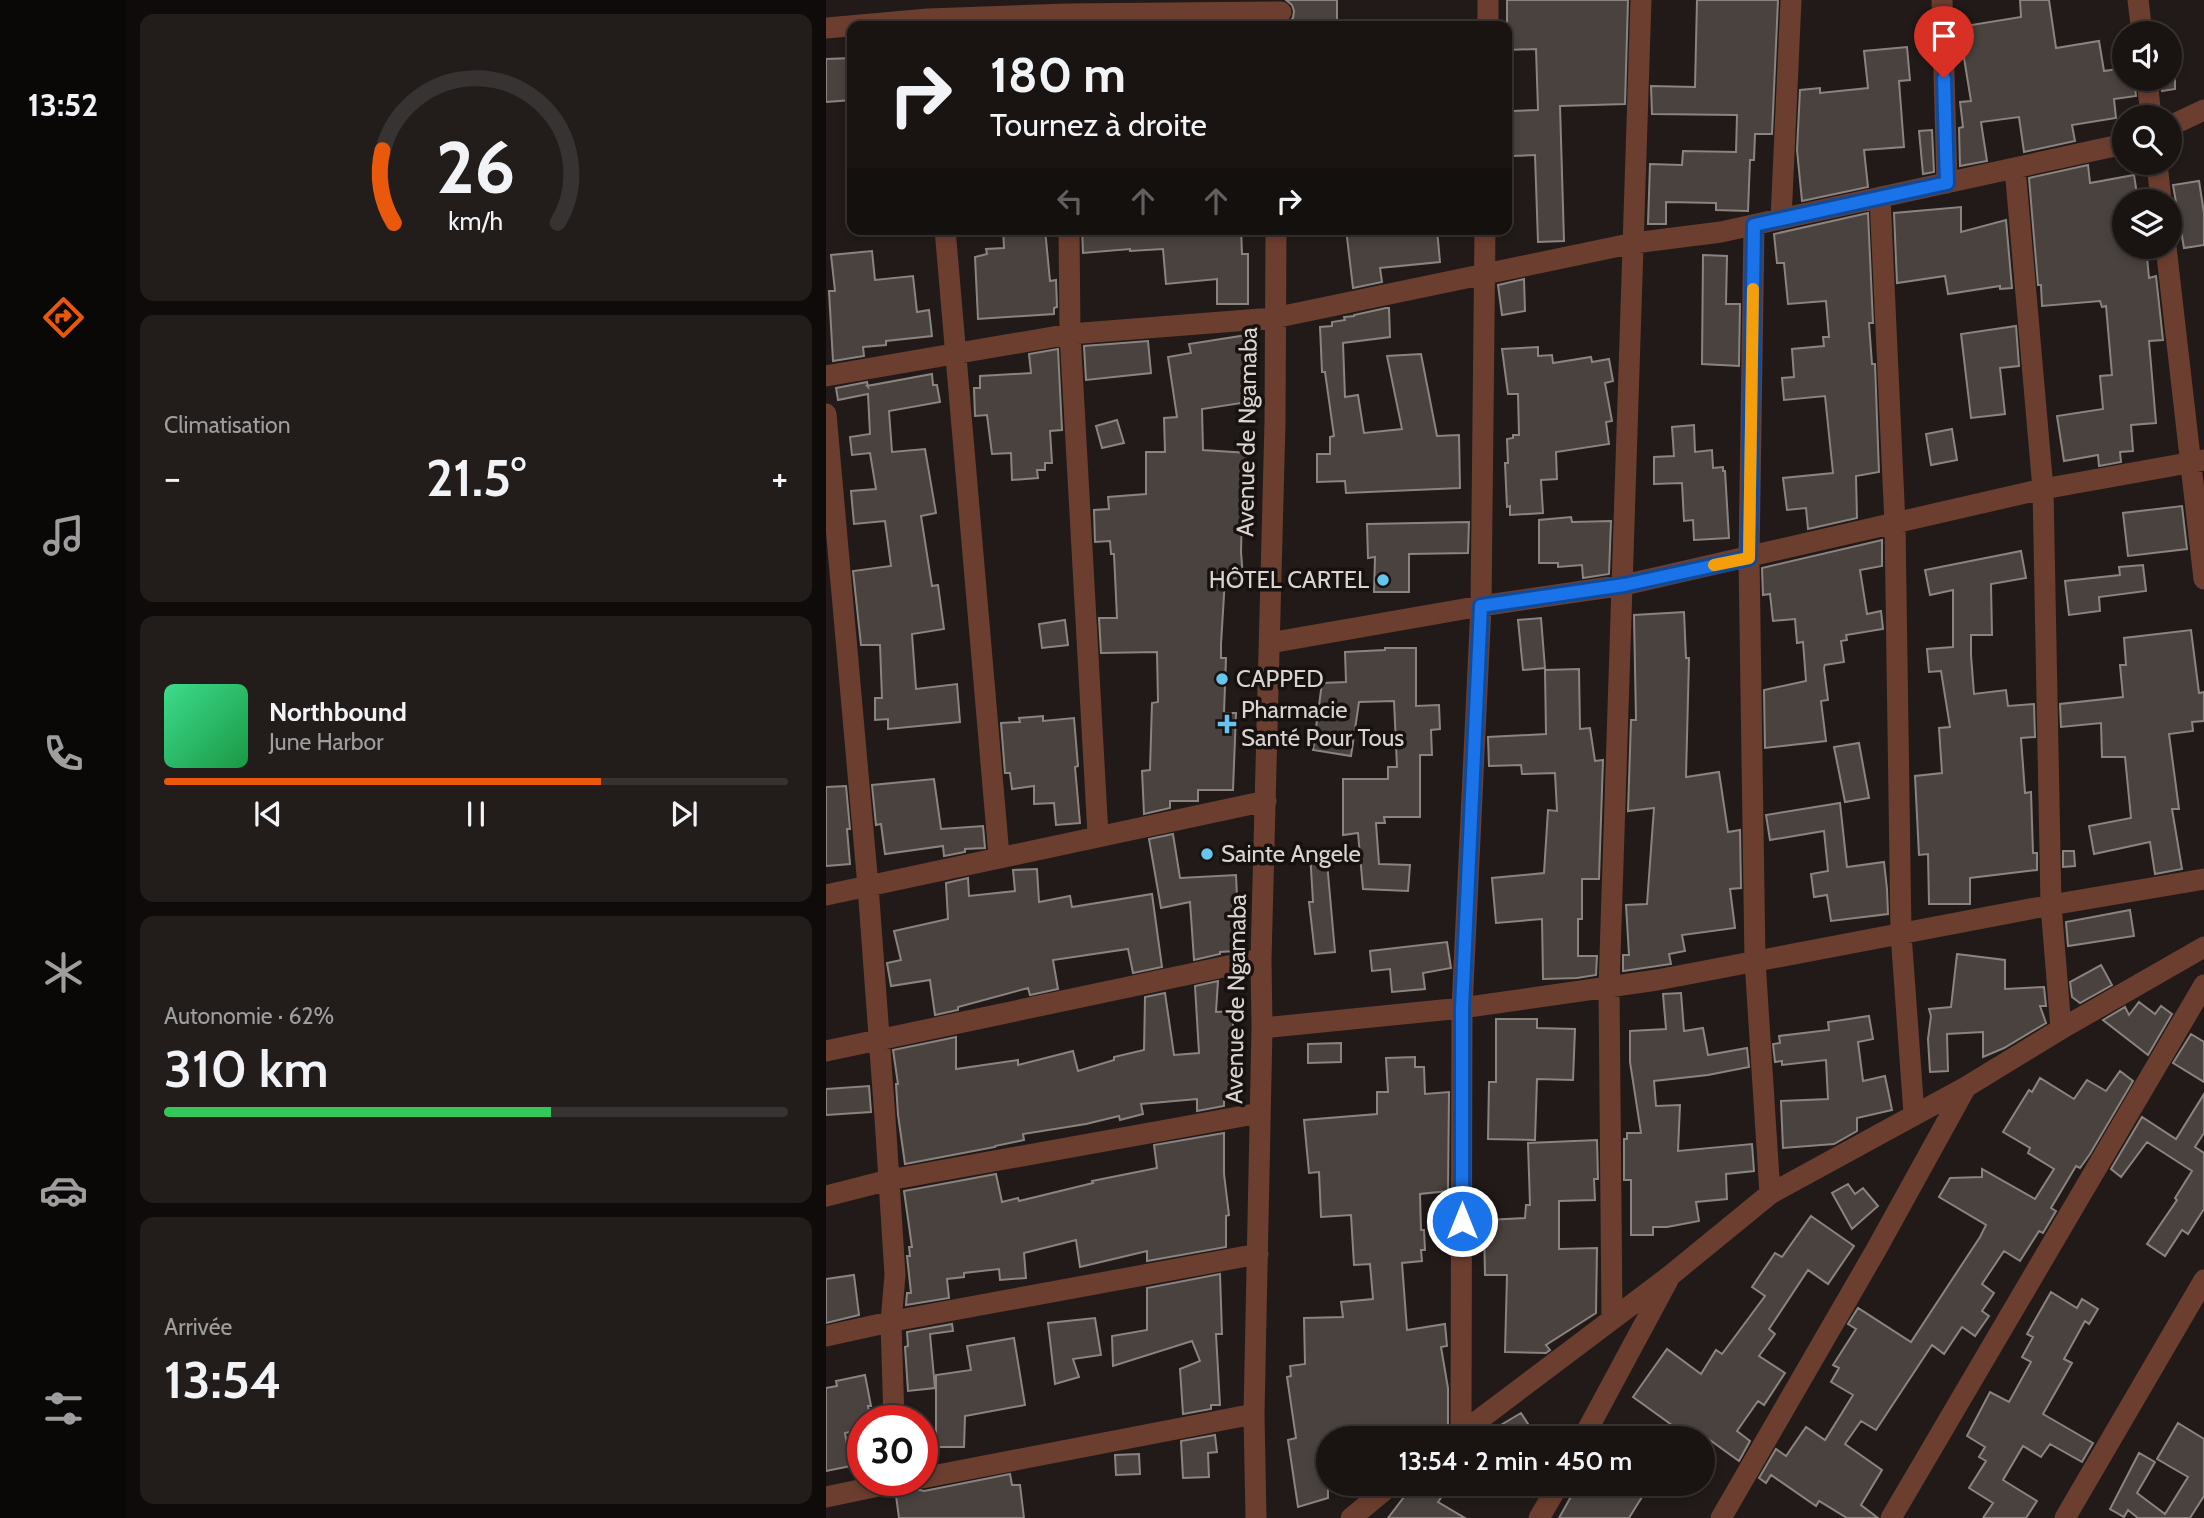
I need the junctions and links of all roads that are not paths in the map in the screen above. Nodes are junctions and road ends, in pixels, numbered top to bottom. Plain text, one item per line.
1 (1488, 0) edge
2 (1641, 0) edge
3 (1791, 0) edge
4 (1942, 0) edge
5 (2138, 0) edge
6 (1281, 13) edge
7 (928, 15) edge
8 (1067, 20) edge
9 (881, 21) edge
10 (1488, 21) edge
11 (2141, 21) edge
12 (847, 25) edge
13 (826, 28) edge
14 (2204, 110) edge
15 (2182, 120) edge
16 (2112, 147) edge
17 (2015, 168) junction
18 (1947, 183) junction
19 (1880, 197) junction
20 (1781, 219) junction
21 (1754, 225) junction
22 (945, 235) edge
23 (1069, 235) edge
24 (1276, 235) edge
25 (1485, 235) edge
26 (1634, 243) junction
27 (2168, 259) edge
28 (1485, 274) junction
29 (1274, 318) junction
30 (1070, 334) junction
31 (955, 353) junction
32 (826, 376) edge
33 (826, 414) edge
34 (2197, 461) edge
35 (2043, 489) junction
36 (1895, 524) junction
37 (1749, 558) junction
38 (2204, 579) edge
39 (1624, 585) junction
40 (1481, 606) junction
41 (1270, 643) junction
42 (1266, 801) junction
43 (1098, 835) junction
44 (999, 856) junction
45 (2204, 879) edge
46 (868, 886) junction
47 (826, 895) edge
48 (2051, 905) junction
49 (1901, 934) junction
50 (2204, 947) edge
51 (1261, 959) junction
52 (1755, 961) junction
53 (2204, 985) edge
54 (1609, 987) junction
55 (1462, 1008) junction
56 (1262, 1028) junction
57 (2061, 1029) junction
58 (879, 1039) junction
59 (826, 1051) edge
60 (1966, 1087) junction
61 (1260, 1113) junction
62 (1914, 1114) junction
63 (889, 1180) junction
64 (1770, 1194) junction
65 (826, 1196) edge
66 (1258, 1254) junction
67 (1671, 1275) junction
68 (2204, 1280) edge
69 (1612, 1319) junction
70 (891, 1322) junction
71 (826, 1336) edge
72 (894, 1405) edge
73 (1254, 1413) junction
74 (1458, 1426) edge
75 (1471, 1426) edge
76 (1589, 1426) edge
77 (938, 1475) edge
78 (847, 1492) edge
79 (1378, 1496) edge
80 (1552, 1496) edge
81 (826, 1497) edge
82 (1256, 1518) edge
83 (1351, 1518) edge
84 (1539, 1518) edge
85 (1721, 1518) edge
86 (1891, 1518) edge
87 (2065, 1518) edge

1 - 10 street
2 - 26 street
3 - 20 street
4 - 18 street
5 - 11 street
6 - 8 street
7 - 8 street
7 - 9 street
12 - 13 street
14 - 15 street
16 - 17 street
17 - 18 street
17 - 35 street
18 - 19 street
19 - 20 street
19 - 36 street
20 - 21 street
21 - 26 street
21 - 37 street
22 - 31 street
23 - 30 street
24 - 29 street, Avenue de Ngamaba
25 - 28 street
26 - 28 street
26 - 39 street
27 - 34 street
28 - 29 street
28 - 40 street
29 - 30 street
29 - 41 street, Avenue de Ngamaba
30 - 31 street
30 - 43 street
31 - 32 street
31 - 44 street
33 - 46 street
34 - 35 street
34 - 38 street
35 - 36 street
35 - 48 street
36 - 37 street
36 - 49 street
37 - 39 street
37 - 52 street
39 - 40 street
39 - 54 street
40 - 41 street
40 - 55 street
41 - 42 street, Avenue de Ngamaba
42 - 43 street
42 - 51 street, Avenue de Ngamaba
43 - 44 street
44 - 46 street
45 - 48 street
46 - 47 street
46 - 58 street
48 - 49 street
48 - 57 street
49 - 52 street
49 - 62 street
50 - 57 street
51 - 56 street, Avenue de Ngamaba
51 - 58 street
52 - 54 street
52 - 64 street
53 - 86 street
54 - 55 street
54 - 69 street
55 - 56 street
55 - 74 street
56 - 61 street, Avenue de Ngamaba
57 - 60 street
58 - 59 street
58 - 63 street
60 - 62 street
60 - 85 street
61 - 63 street
61 - 66 street, Avenue de Ngamaba
62 - 64 street
63 - 65 street
63 - 70 street
64 - 67 street
66 - 70 street
66 - 73 street, Avenue de Ngamaba
67 - 69 street
67 - 76 street
68 - 87 street
69 - 75 street
70 - 71 street
70 - 72 street
73 - 77 street
73 - 82 street, Avenue de Ngamaba
78 - 81 street
79 - 83 street
80 - 84 street

